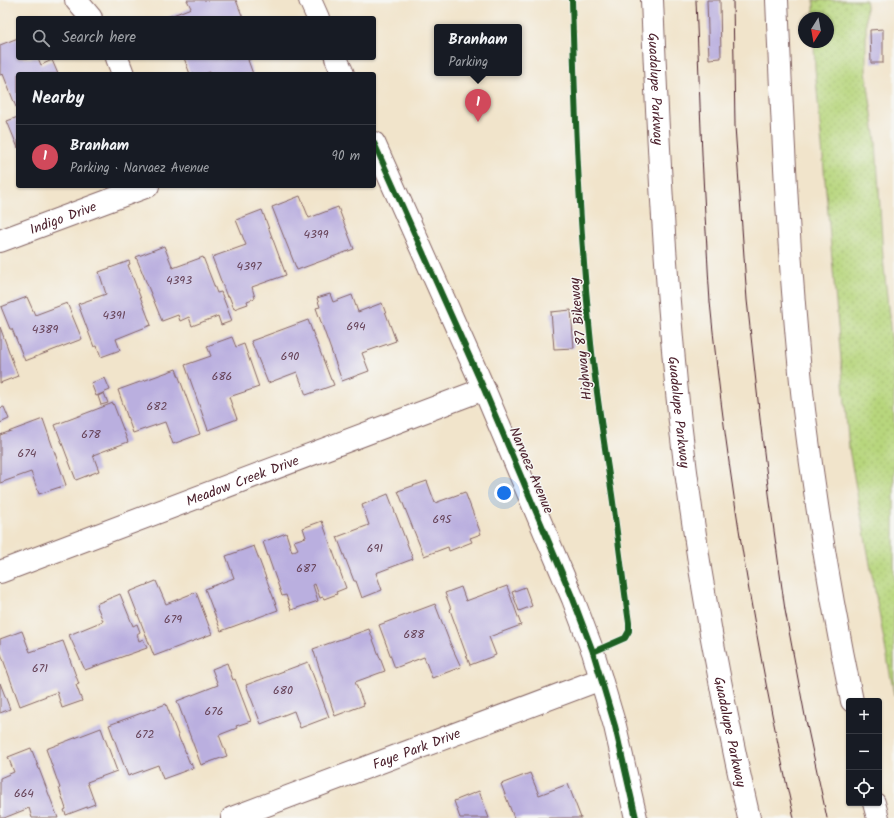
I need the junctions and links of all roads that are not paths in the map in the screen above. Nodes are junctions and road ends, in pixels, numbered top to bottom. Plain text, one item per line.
1 (76, 0) edge
2 (310, 0) edge
3 (652, 0) edge
4 (777, 0) edge
5 (89, 16) edge
6 (317, 16) edge
7 (118, 60) edge
8 (337, 60) edge
9 (122, 72) edge
10 (342, 72) edge
11 (376, 147) edge
12 (143, 188) edge
13 (0, 240) edge
14 (484, 388) junction
15 (0, 572) edge
16 (601, 679) junction
17 (851, 698) edge
18 (875, 806) edge
19 (232, 818) edge
20 (636, 818) edge
21 (749, 818) edge
22 (878, 818) edge

1 - 5 main road
2 - 6 main road
3 - 21 main road, Guadalupe Parkway
4 - 17 main road
7 - 9 main road
8 - 10 main road
11 - 14 main road, Narvaez Avenue
12 - 13 main road, Indigo Drive
14 - 15 main road, Meadow Creek Drive
14 - 16 main road, Narvaez Avenue
16 - 19 main road, Faye Park Drive
16 - 20 main road, Narvaez Avenue
18 - 22 main road

